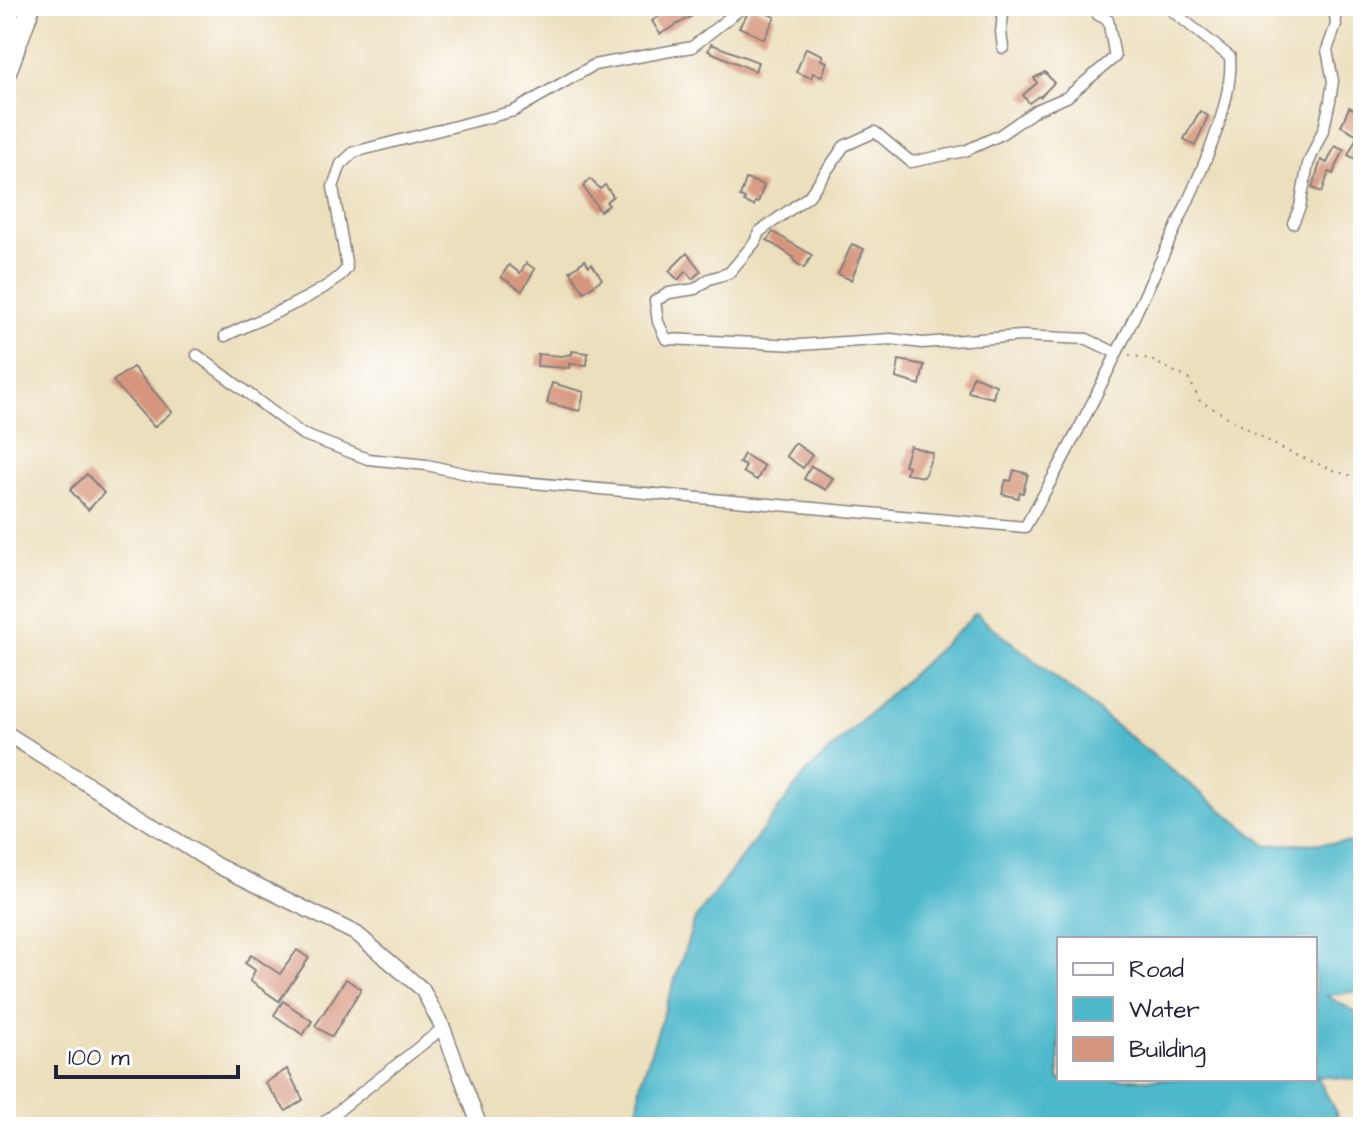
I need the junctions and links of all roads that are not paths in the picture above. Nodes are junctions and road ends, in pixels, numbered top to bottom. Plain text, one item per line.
1 (31, 6) edge
2 (744, 6) edge
3 (1004, 6) edge
4 (1096, 6) edge
5 (1166, 6) edge
6 (1334, 6) edge
7 (1003, 48) dead end
8 (6, 75) edge
9 (1293, 223) dead end
10 (225, 336) dead end
11 (1116, 353) junction
12 (197, 355) dead end
13 (6, 733) edge
14 (443, 1028) junction
15 (318, 1127) edge
16 (480, 1127) edge

1 - 8 highway
2 - 10 street
3 - 7 street
4 - 11 street
5 - 11 street
6 - 9 street
11 - 12 street
13 - 14 street
14 - 15 street
14 - 16 street

